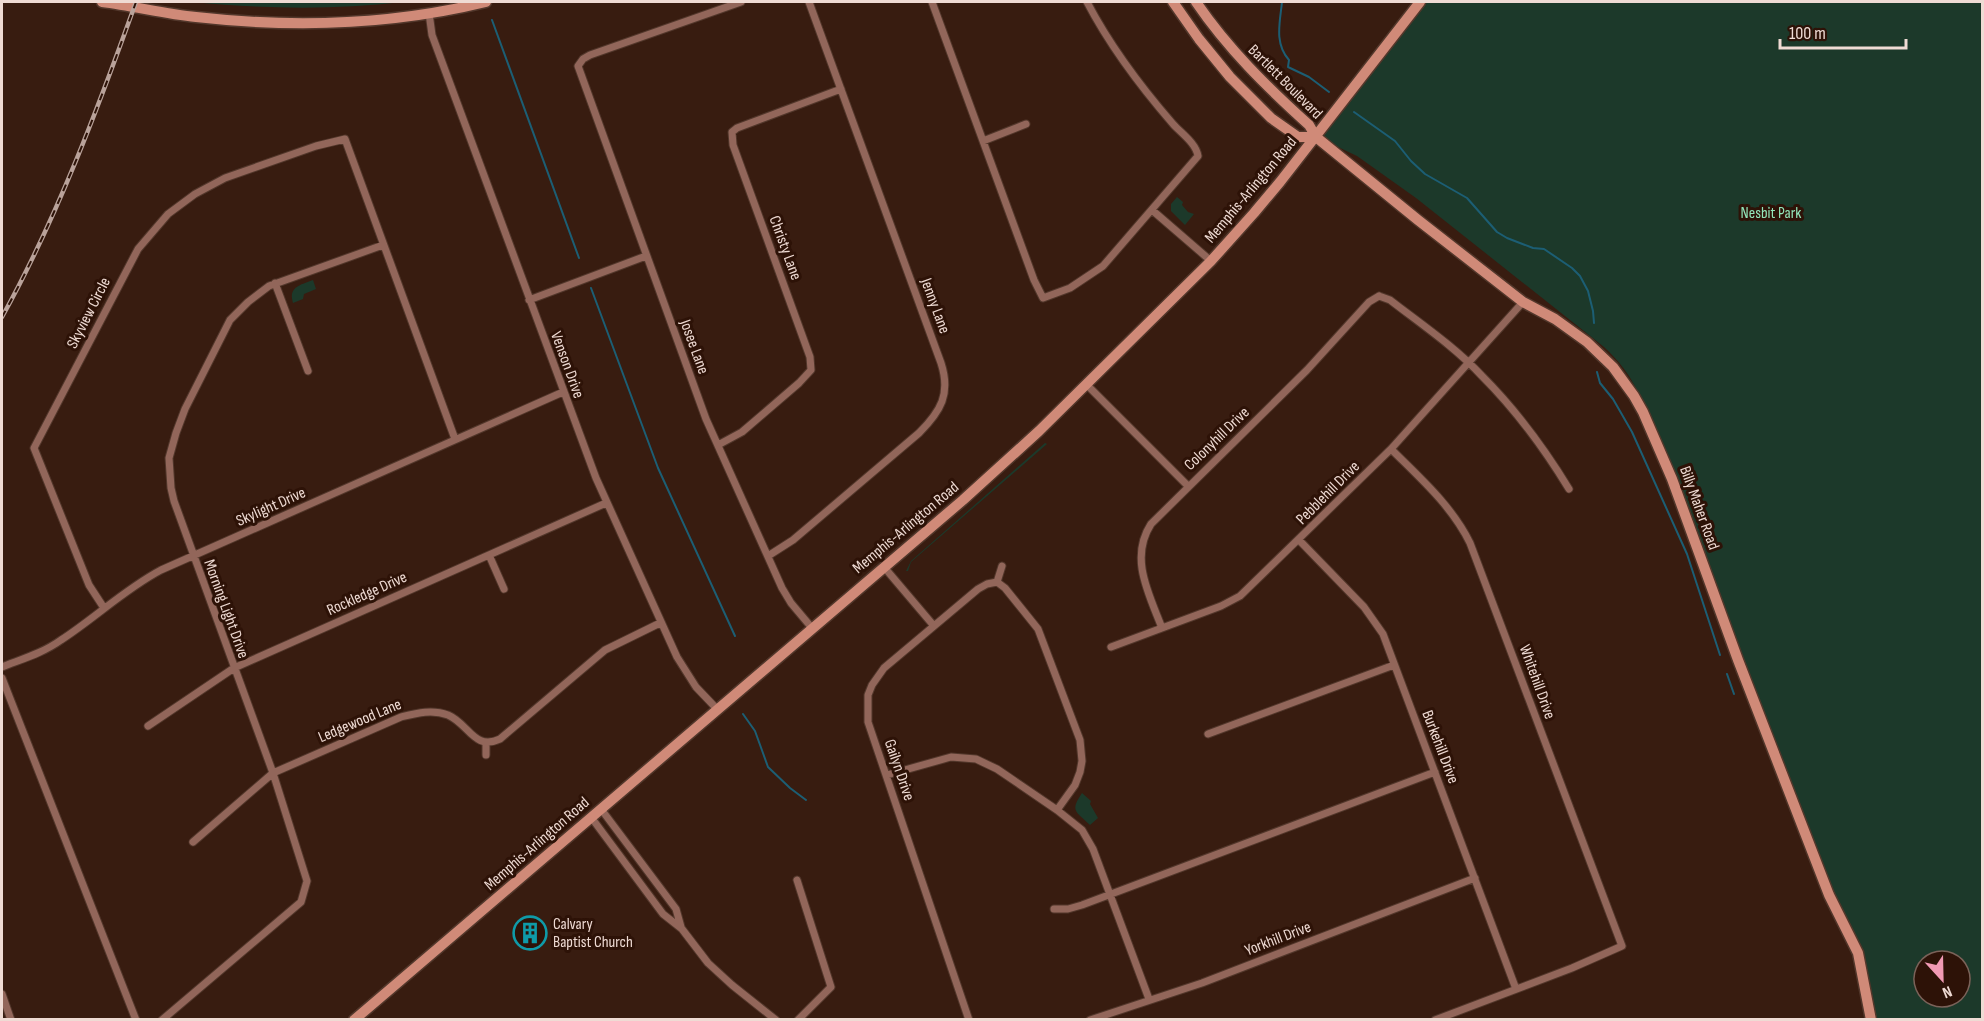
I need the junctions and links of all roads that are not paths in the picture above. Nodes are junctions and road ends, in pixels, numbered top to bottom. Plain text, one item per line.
1 (102, 2) edge
2 (486, 2) edge
3 (741, 2) edge
4 (809, 2) edge
5 (932, 2) edge
6 (1087, 2) edge
7 (1173, 2) edge
8 (1196, 2) edge
9 (1420, 2) edge
10 (429, 13) junction
11 (841, 89) junction
12 (1026, 124) dead end
13 (1316, 137) junction
14 (983, 141) junction
15 (1152, 210) junction
16 (383, 245) junction
17 (646, 256) junction
18 (1211, 261) junction
19 (275, 283) junction
20 (529, 300) junction
21 (1523, 302) junction
22 (1468, 362) junction
23 (308, 371) dead end
24 (1087, 385) junction
25 (563, 392) junction
26 (455, 439) junction
27 (718, 445) junction
28 (1391, 450) junction
29 (1188, 486) junction
30 (1569, 489) dead end
31 (606, 503) junction
32 (1299, 540) junction
33 (489, 555) junction
34 (768, 556) junction
35 (193, 557) junction
36 (1002, 566) dead end
37 (884, 567) junction
38 (997, 582) junction
39 (504, 589) dead end
40 (104, 608) junction
41 (660, 623) junction
42 (934, 626) junction
43 (812, 628) junction
44 (1162, 628) junction
45 (1111, 647) dead end
46 (1394, 665) junction
47 (2, 667) edge
48 (234, 668) junction
49 (2, 678) edge
50 (717, 709) junction
51 (148, 726) dead end
52 (1208, 734) dead end
53 (486, 743) junction
54 (486, 755) dead end
55 (1435, 772) junction
56 (273, 773) junction
57 (887, 775) junction
58 (600, 808) junction
59 (1057, 810) junction
60 (591, 817) junction
61 (193, 842) dead end
62 (1475, 878) junction
63 (797, 880) dead end
64 (1110, 894) junction
65 (1054, 909) dead end
66 (682, 929) junction
67 (1516, 989) junction
68 (2, 994) edge
69 (1149, 999) junction
70 (11, 1020) edge
71 (136, 1020) edge
72 (162, 1020) edge
73 (354, 1020) edge
74 (776, 1020) edge
75 (798, 1020) edge
76 (969, 1020) edge
77 (1089, 1020) edge
78 (1435, 1020) edge
79 (1871, 1020) edge

1 - 10 main road
2 - 10 main road
3 - 17 street, Josee Lane
4 - 11 street, Jenny Lane
5 - 14 street
6 - 15 street
7 - 13 main road, Bartlett Boulevard
8 - 13 main road, Bartlett Boulevard
9 - 13 main road, Memphis-Arlington Road
10 - 20 street, Venson Drive
11 - 27 street, Christy Lane
11 - 34 street, Jenny Lane
12 - 14 street
13 - 18 main road, Memphis-Arlington Road
13 - 21 main road, Billy Maher Road
14 - 15 street
15 - 18 street
16 - 19 street, Morning Light Drive
16 - 26 street
16 - 40 street, Skyview Circle
17 - 20 street
17 - 27 street, Josee Lane
18 - 24 main road, Memphis-Arlington Road
19 - 23 street
19 - 35 street, Morning Light Drive
20 - 25 street, Venson Drive
21 - 22 street, Pebblehill Drive
21 - 79 main road, Billy Maher Road
22 - 28 street, Pebblehill Drive
22 - 29 street, Colonyhill Drive
22 - 30 street
24 - 29 street
24 - 37 main road, Memphis-Arlington Road
25 - 26 street, Skylight Drive
25 - 31 street, Venson Drive
26 - 35 street, Skylight Drive
27 - 34 street, Josee Lane
28 - 32 street, Pebblehill Drive
28 - 67 street, Whitehill Drive
29 - 44 street, Colonyhill Drive
31 - 33 street, Rockledge Drive
31 - 41 street, Venson Drive
32 - 44 street, Pebblehill Drive
32 - 46 street, Burkehill Drive
33 - 39 street
33 - 48 street, Rockledge Drive
34 - 43 street, Josee Lane
35 - 40 street, Skylight Drive
35 - 48 street, Morning Light Drive
36 - 38 street
37 - 42 street
37 - 43 main road, Memphis-Arlington Road
38 - 42 street, Gailyn Drive
38 - 59 street
40 - 47 street, Skylight Drive
41 - 50 street, Venson Drive
41 - 53 street
42 - 57 street, Gailyn Drive
43 - 50 main road, Memphis-Arlington Road
44 - 45 street, Pebblehill Drive
46 - 52 street
46 - 55 street, Burkehill Drive
48 - 51 street, Rockledge Drive
48 - 56 street, Morning Light Drive
49 - 71 street
50 - 58 main road, Memphis-Arlington Road
53 - 54 street
53 - 56 street, Ledgewood Lane
55 - 62 street, Burkehill Drive
55 - 64 street
56 - 61 street, Ledgewood Lane
56 - 72 street, Morning Light Drive
57 - 59 street
57 - 76 street, Gailyn Drive
58 - 60 main road, Memphis-Arlington Road
58 - 66 street
59 - 64 street
60 - 66 street
60 - 73 main road, Memphis-Arlington Road
62 - 67 street, Burkehill Drive
62 - 69 street, Yorkhill Drive
63 - 75 street
64 - 65 street
64 - 69 street
66 - 74 street
67 - 78 street
68 - 70 street
69 - 77 street, Yorkhill Drive

